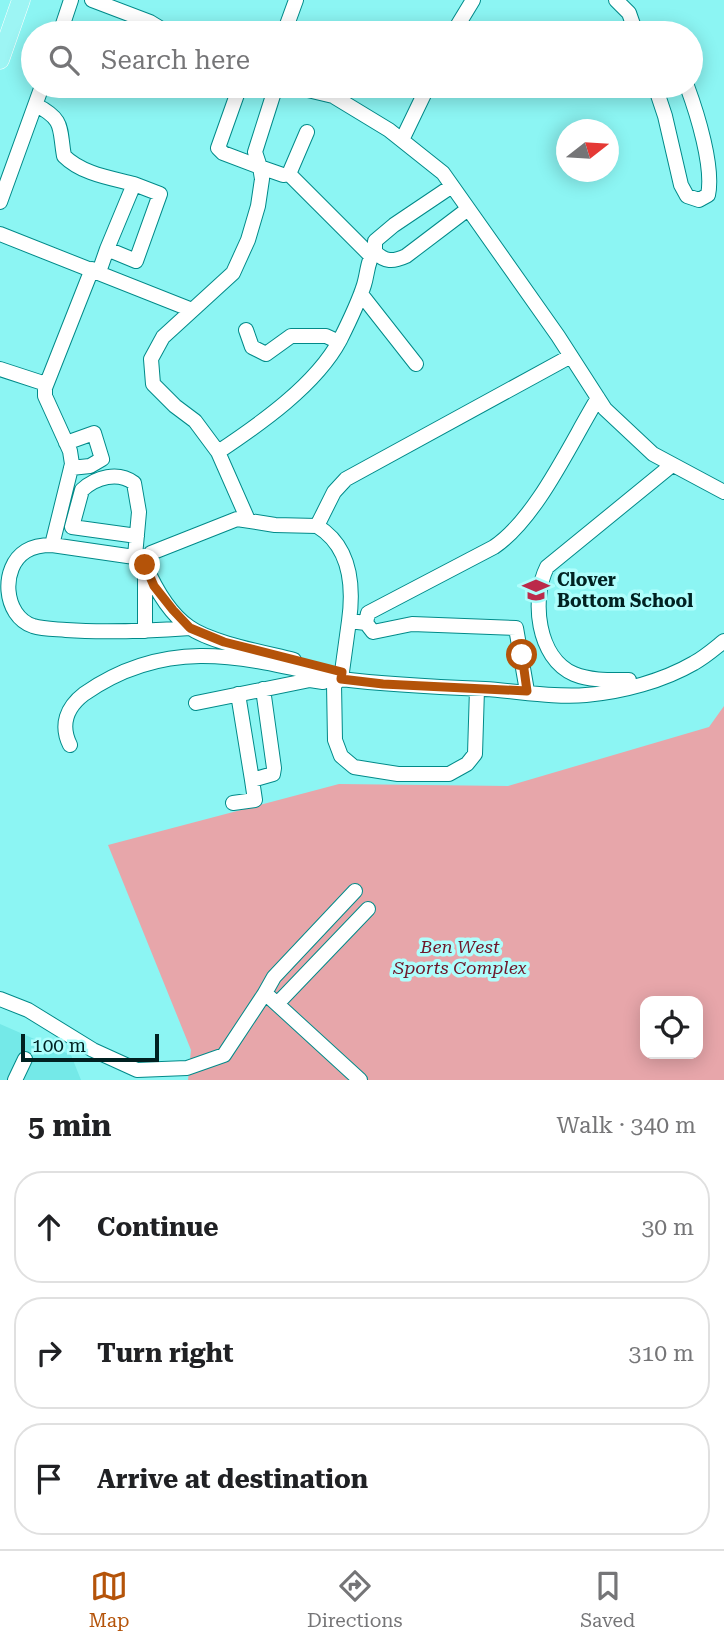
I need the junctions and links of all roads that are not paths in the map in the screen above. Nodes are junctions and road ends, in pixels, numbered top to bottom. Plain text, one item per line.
1 (21, 0) edge
2 (71, 0) edge
3 (92, 0) edge
4 (296, 0) edge
5 (473, 0) edge
6 (615, 0) edge
7 (64, 21) edge
8 (147, 21) edge
9 (288, 21) edge
10 (460, 21) edge
11 (632, 21) edge
12 (0, 60) edge
13 (39, 98) edge
14 (236, 98) edge
15 (272, 98) edge
16 (336, 98) edge
17 (422, 98) edge
18 (659, 98) edge
19 (691, 98) edge
20 (36, 106) junction
21 (307, 132) dead end
22 (402, 140) junction
23 (260, 167) junction
24 (289, 174) junction
25 (134, 184) junction
26 (452, 186) junction
27 (0, 202) edge
28 (468, 209) junction
29 (0, 234) edge
30 (107, 249) junction
31 (373, 253) junction
32 (95, 270) junction
33 (361, 294) junction
34 (192, 310) junction
35 (246, 330) dead end
36 (339, 342) junction
37 (571, 356) junction
38 (416, 364) dead end
39 (0, 369) edge
40 (46, 384) junction
41 (598, 398) junction
42 (66, 443) junction
43 (218, 452) junction
44 (672, 465) junction
45 (71, 468) junction
46 (724, 492) edge
47 (248, 520) junction
48 (317, 526) junction
49 (137, 536) junction
50 (52, 545) junction
51 (143, 560) junction
52 (349, 621) junction
53 (366, 623) junction
54 (190, 628) junction
55 (145, 631) junction
56 (724, 641) edge
57 (339, 678) junction
58 (655, 679) junction
59 (263, 689) junction
60 (477, 689) junction
61 (527, 691) junction
62 (238, 694) junction
63 (196, 703) dead end
64 (70, 745) dead end
65 (252, 780) junction
66 (233, 803) dead end
67 (355, 891) dead end
68 (368, 909) dead end
69 (265, 993) junction
70 (0, 999) edge
71 (277, 1003) junction
72 (25, 1059) dead end
73 (136, 1070) junction
74 (15, 1080) edge
75 (149, 1080) edge
76 (360, 1080) edge

1 - 12 main road
2 - 7 street
3 - 8 street
4 - 9 street
5 - 10 street
6 - 11 street
13 - 20 street
14 - 23 street
15 - 23 street
16 - 22 street
17 - 22 street
18 - 19 street
20 - 25 street
20 - 27 street
21 - 24 street
22 - 26 street
23 - 24 street
23 - 34 street
24 - 31 street
25 - 30 street
25 - 30 street
26 - 28 street
26 - 31 street
28 - 31 street
28 - 37 street
29 - 32 street
30 - 32 street
31 - 33 street
32 - 34 street
32 - 40 street
33 - 36 street
33 - 38 street
34 - 43 street
35 - 36 street
36 - 43 street
37 - 41 street
37 - 48 street
39 - 40 street
40 - 42 street
41 - 44 street
41 - 53 street
42 - 45 street
42 - 45 street
43 - 47 street
44 - 46 street
44 - 58 street
45 - 50 street
47 - 48 street
47 - 51 street
48 - 52 street
49 - 49 street
49 - 51 street
50 - 51 street
50 - 55 street
51 - 54 street
51 - 55 street
52 - 53 street
52 - 57 street
53 - 61 street
54 - 55 street
54 - 57 street
56 - 58 street
57 - 59 street
57 - 60 street
57 - 60 street
57 - 64 street
58 - 61 street
59 - 62 street
59 - 65 street
60 - 61 street
62 - 63 street
62 - 65 street
65 - 66 street
67 - 69 street
68 - 71 street
69 - 71 street
69 - 73 street
70 - 73 street
71 - 76 street
72 - 74 street
73 - 75 street

